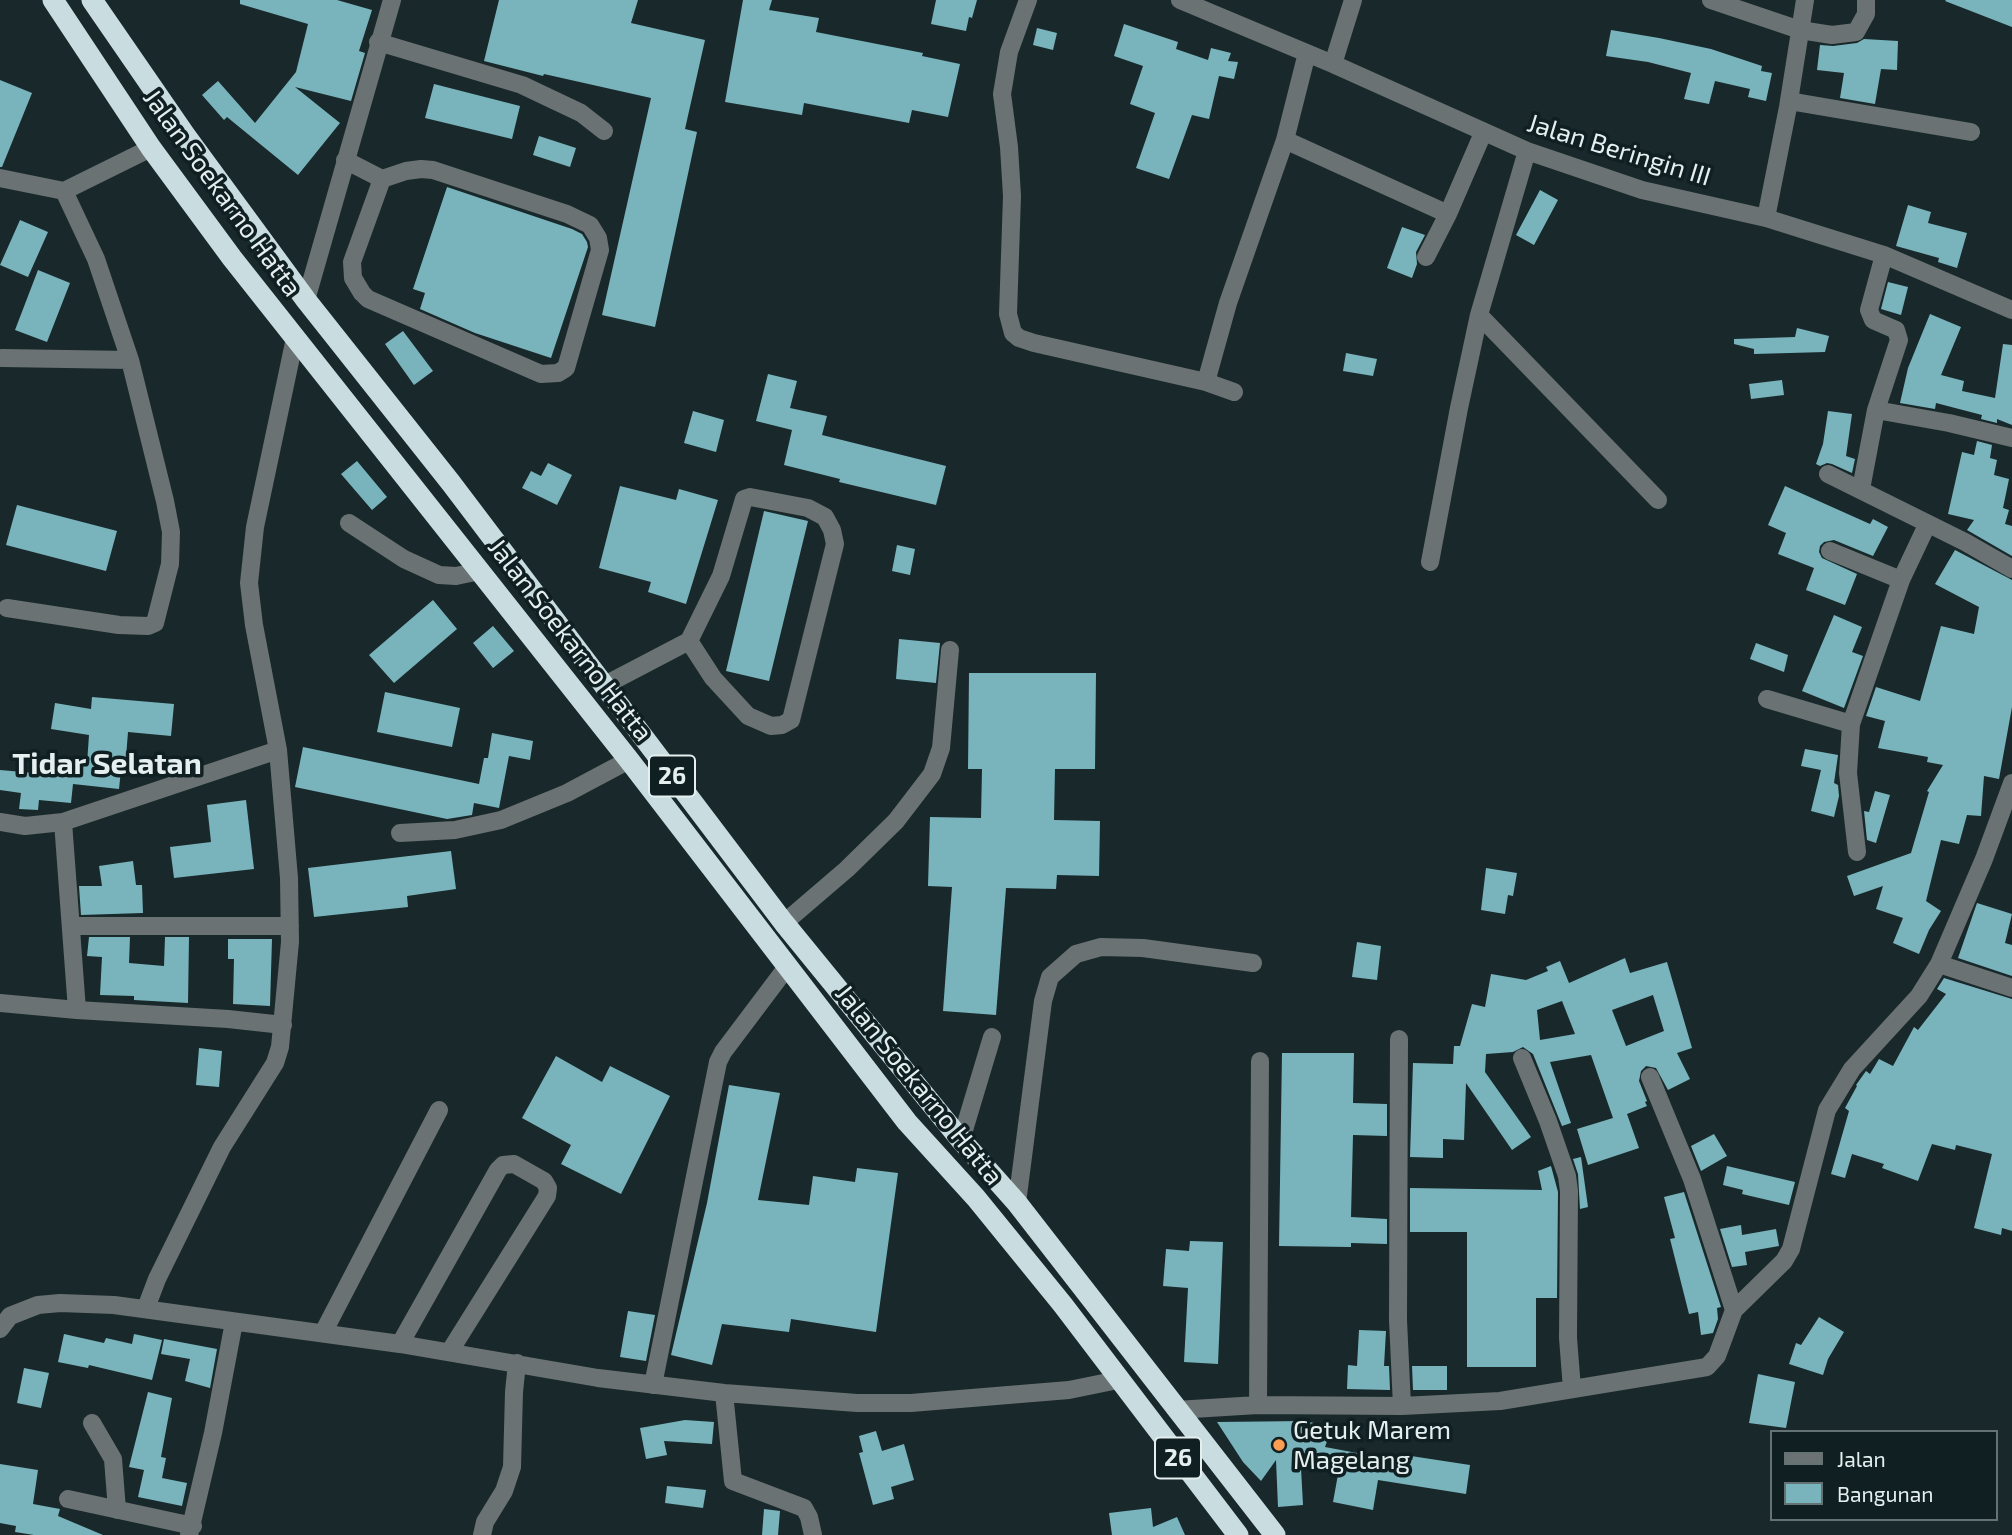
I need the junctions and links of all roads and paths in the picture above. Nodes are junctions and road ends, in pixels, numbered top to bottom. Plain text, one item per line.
1 (53, 0) edge
2 (92, 0) edge
3 (392, 0) edge
4 (1028, 0) edge
5 (1180, 0) edge
6 (1353, 0) edge
7 (1711, 0) edge
8 (1805, 0) edge
9 (1866, 0) edge
10 (1800, 30) junction
11 (378, 42) junction
12 (1307, 54) junction
13 (1333, 64) junction
14 (1789, 101) junction
15 (604, 131) dead end
16 (1971, 132) dead end
17 (1483, 133) junction
18 (1285, 140) junction
19 (151, 148) junction
20 (1527, 151) junction
21 (345, 160) junction
22 (0, 177) edge
23 (382, 179) junction
24 (64, 191) junction
25 (1448, 214) junction
26 (1766, 218) junction
27 (1884, 255) junction
28 (1426, 257) dead end
29 (306, 300) junction
30 (2012, 310) edge
31 (1479, 315) junction
32 (295, 338) junction
33 (2, 358) dead end
34 (130, 360) junction
35 (1206, 383) junction
36 (1234, 392) dead end
37 (1876, 410) junction
38 (2012, 438) edge
39 (1828, 474) dead end
40 (1861, 489) junction
41 (1658, 500) dead end
42 (349, 523) dead end
43 (1927, 525) junction
44 (1830, 551) dead end
45 (1430, 562) dead end
46 (2012, 569) edge
47 (480, 571) junction
48 (1902, 580) junction
49 (7, 608) dead end
50 (690, 641) junction
51 (950, 650) dead end
52 (603, 687) junction
53 (1767, 699) dead end
54 (1851, 724) junction
55 (278, 750) junction
56 (629, 760) junction
57 (2012, 783) edge
58 (0, 822) edge
59 (63, 822) junction
60 (400, 833) dead end
61 (1857, 852) dead end
62 (784, 923) junction
63 (72, 926) junction
64 (290, 926) junction
65 (1253, 963) dead end
66 (1940, 964) junction
67 (787, 967) junction
68 (2012, 988) edge
69 (0, 1003) edge
70 (77, 1010) junction
71 (283, 1025) junction
72 (992, 1037) dead end
73 (1399, 1040) dead end
74 (1522, 1058) dead end
75 (1261, 1061) dead end
76 (1650, 1076) dead end
77 (439, 1110) dead end
78 (961, 1140) junction
79 (992, 1176) junction
80 (976, 1198) junction
81 (1017, 1203) junction
82 (147, 1306) junction
83 (1734, 1310) junction
84 (234, 1322) junction
85 (0, 1329) edge
86 (323, 1333) junction
87 (400, 1344) junction
88 (450, 1351) junction
89 (517, 1363) junction
90 (1118, 1380) junction
91 (653, 1385) junction
92 (1572, 1388) junction
93 (724, 1393) junction
94 (1258, 1405) junction
95 (1402, 1406) junction
96 (1176, 1410) junction
97 (92, 1423) dead end
98 (68, 1499) dead end
99 (117, 1510) junction
100 (191, 1530) edge
101 (482, 1535) edge
102 (813, 1535) edge
103 (1238, 1535) edge
104 (1275, 1535) edge

1 - 19 highway, Jalan Soekarno Hatta / 26
2 - 29 highway, Jalan Soekarno Hatta / 26
3 - 11 street
4 - 35 street
5 - 12 street, Jalan Beringin III
6 - 13 street
7 - 10 street
8 - 10 street
9 - 10 street
10 - 14 street
11 - 15 street
11 - 21 street
12 - 13 street, Jalan Beringin III
12 - 18 street
13 - 17 street, Jalan Beringin III
14 - 16 street
14 - 26 street
17 - 20 street, Jalan Beringin III
17 - 25 street
18 - 25 street
18 - 35 street
19 - 24 street
19 - 32 highway, Jalan Soekarno Hatta / 26
20 - 26 street, Jalan Beringin III
20 - 31 street
21 - 23 street
21 - 29 street
22 - 24 street
23 - 23 street
24 - 34 street
25 - 28 street
26 - 27 street, Jalan Beringin III
27 - 30 street, Jalan Beringin III
27 - 37 street
29 - 52 highway, Jalan Soekarno Hatta / 26
31 - 41 street
31 - 45 street
32 - 47 highway, Jalan Soekarno Hatta / 26
32 - 55 street
33 - 34 street
34 - 49 street
35 - 36 street
37 - 38 street
37 - 40 street
39 - 40 street
40 - 43 street
42 - 47 street
43 - 46 street
43 - 48 street
44 - 48 street
47 - 56 highway, Jalan Soekarno Hatta / 26
48 - 54 street
50 - 50 street
50 - 52 street
51 - 62 street
52 - 62 highway, Jalan Soekarno Hatta / 26
53 - 54 street
54 - 61 street
55 - 59 street
55 - 64 street
56 - 60 street
56 - 67 highway, Jalan Soekarno Hatta / 26
57 - 66 street
58 - 59 street
59 - 63 street
62 - 78 highway, Jalan Soekarno Hatta / 26
63 - 64 street
63 - 70 street
64 - 71 street
65 - 81 street
66 - 68 street
66 - 83 street
67 - 80 highway, Jalan Soekarno Hatta / 26
67 - 91 street
69 - 70 street
70 - 71 street
71 - 82 street
72 - 78 street
73 - 95 street
74 - 92 street
75 - 94 street
76 - 83 street
77 - 86 street
78 - 79 highway, Jalan Soekarno Hatta / 26
79 - 80 highway
79 - 81 highway, Jalan Soekarno Hatta / 26
80 - 90 highway, Jalan Soekarno Hatta / 26
81 - 96 highway, Jalan Soekarno Hatta / 26
82 - 84 street
82 - 85 street
83 - 92 street
84 - 86 street
84 - 100 street
86 - 87 street
87 - 88 street
87 - 88 street
88 - 89 street
89 - 91 street
89 - 101 street
90 - 93 street
90 - 103 highway, Jalan Soekarno Hatta / 26
91 - 93 street
92 - 95 street
93 - 102 street
94 - 95 street
94 - 96 street
96 - 104 highway, Jalan Soekarno Hatta / 26
97 - 99 street
98 - 99 street
99 - 100 street

